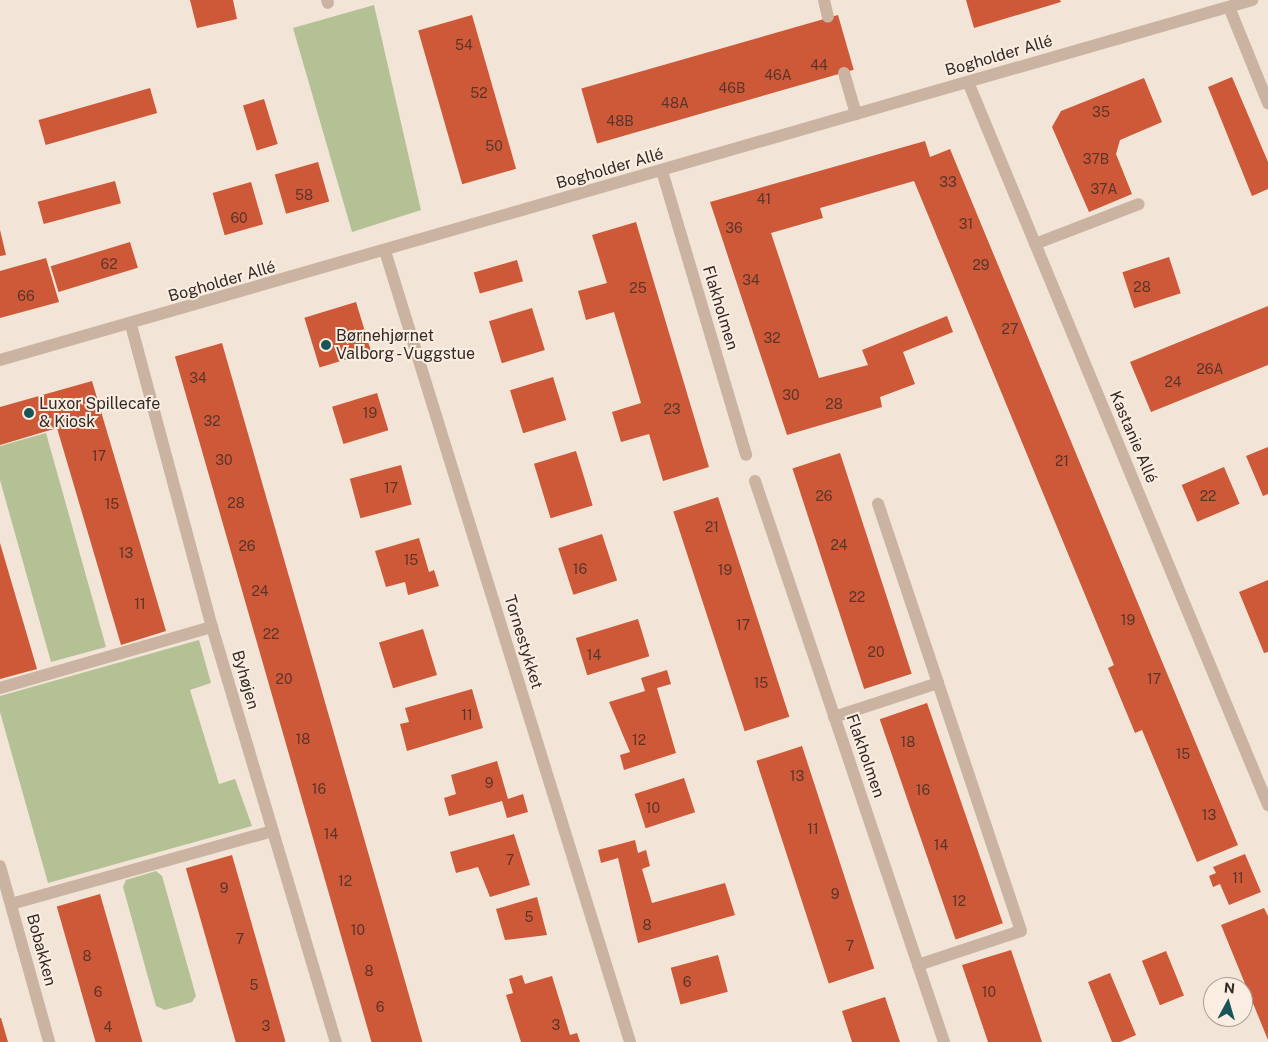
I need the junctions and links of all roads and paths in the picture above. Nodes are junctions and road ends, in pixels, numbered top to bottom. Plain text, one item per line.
1 (824, 0) edge
2 (1252, 0) edge
3 (1228, 3) edge
4 (828, 17) dead end
5 (844, 73) dead end
6 (968, 82) junction
7 (1268, 103) edge
8 (856, 114) junction
9 (662, 171) junction
10 (1138, 204) dead end
11 (1035, 244) junction
12 (385, 251) junction
13 (130, 325) junction
14 (0, 360) edge
15 (746, 455) dead end
16 (755, 481) dead end
17 (878, 504) dead end
18 (212, 627) junction
19 (938, 683) junction
20 (0, 688) edge
21 (834, 717) junction
22 (1268, 805) edge
23 (272, 831) junction
24 (0, 866) edge
25 (12, 904) junction
26 (918, 965) junction
27 (49, 1042) edge
28 (336, 1042) edge
29 (630, 1042) edge
30 (944, 1042) edge

1 - 4 street
2 - 3 street, Bogholder Allé
3 - 6 street, Bogholder Allé
3 - 7 street
5 - 8 street
6 - 8 street, Bogholder Allé
6 - 11 street, Kastanie Allé
8 - 9 street, Bogholder Allé
9 - 12 street, Bogholder Allé
9 - 15 street, Flakholmen
10 - 11 street
11 - 22 street, Kastanie Allé
12 - 13 street, Bogholder Allé
12 - 29 street, Tornestykket
13 - 14 street, Bogholder Allé
13 - 18 street, Byhøjen
16 - 21 street, Flakholmen
17 - 19 street
18 - 20 street
18 - 23 street, Byhøjen
19 - 21 street
19 - 26 street
21 - 26 street, Flakholmen
23 - 25 street
23 - 28 street, Byhøjen
24 - 25 street, Bobakken
25 - 27 street, Bobakken
26 - 30 street, Flakholmen

